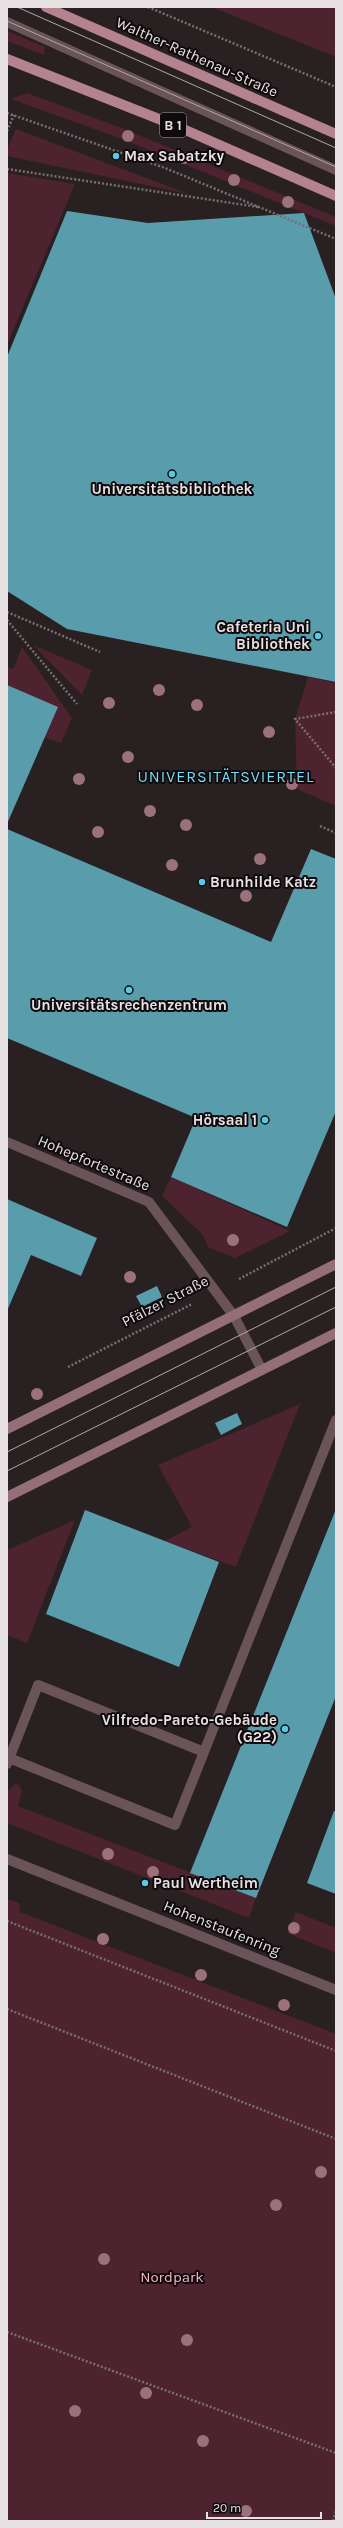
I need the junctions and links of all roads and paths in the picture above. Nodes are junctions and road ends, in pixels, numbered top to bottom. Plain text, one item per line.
1 (46, 7) edge
2 (148, 7) edge
3 (7, 22) edge
4 (7, 59) edge
5 (336, 87) edge
6 (7, 113) edge
7 (14, 115) junction
8 (7, 131) edge
9 (336, 134) edge
10 (7, 169) edge
11 (336, 170) edge
12 (336, 196) edge
13 (263, 208) junction
14 (336, 239) edge
15 (7, 612) edge
16 (7, 620) edge
17 (100, 652) dead end
18 (78, 704) dead end
19 (336, 712) edge
20 (336, 768) edge
21 (320, 826) dead end
22 (336, 833) edge
23 (7, 1142) edge
24 (336, 1228) edge
25 (336, 1264) edge
26 (215, 1292) junction
27 (234, 1316) junction
28 (336, 1333) edge
29 (262, 1370) junction
30 (61, 1371) dead end
31 (336, 1420) edge
32 (7, 1429) edge
33 (7, 1497) edge
34 (204, 1752) junction
35 (8, 1761) edge
36 (7, 1859) edge
37 (7, 1921) edge
38 (336, 1990) edge
39 (7, 2009) edge
40 (336, 2051) edge
41 (336, 2139) edge
42 (7, 2332) edge
43 (336, 2452) edge
44 (336, 2511) edge
45 (332, 2521) edge

1 - 9 main road, Walther-Rathenau-Straße
2 - 5 path, Walther-Rathenau-Straße
3 - 11 street
4 - 12 main road, B 1
6 - 7 path
7 - 8 path
7 - 13 path
10 - 13 path
13 - 14 path
15 - 17 path
16 - 18 path
19 - 20 path
21 - 22 path
23 - 26 street, Hohepfortestraße
24 - 26 path, Pfälzer Straße
25 - 27 street
26 - 27 street, Hohepfortestraße
26 - 30 path, Pfälzer Straße
27 - 29 street, Hohepfortestraße
27 - 32 street
28 - 29 street
29 - 33 street
31 - 34 street
34 - 35 street
34 - 35 street
36 - 38 street, Hohenstaufenring
37 - 40 path
39 - 41 path
42 - 43 path
44 - 45 path

